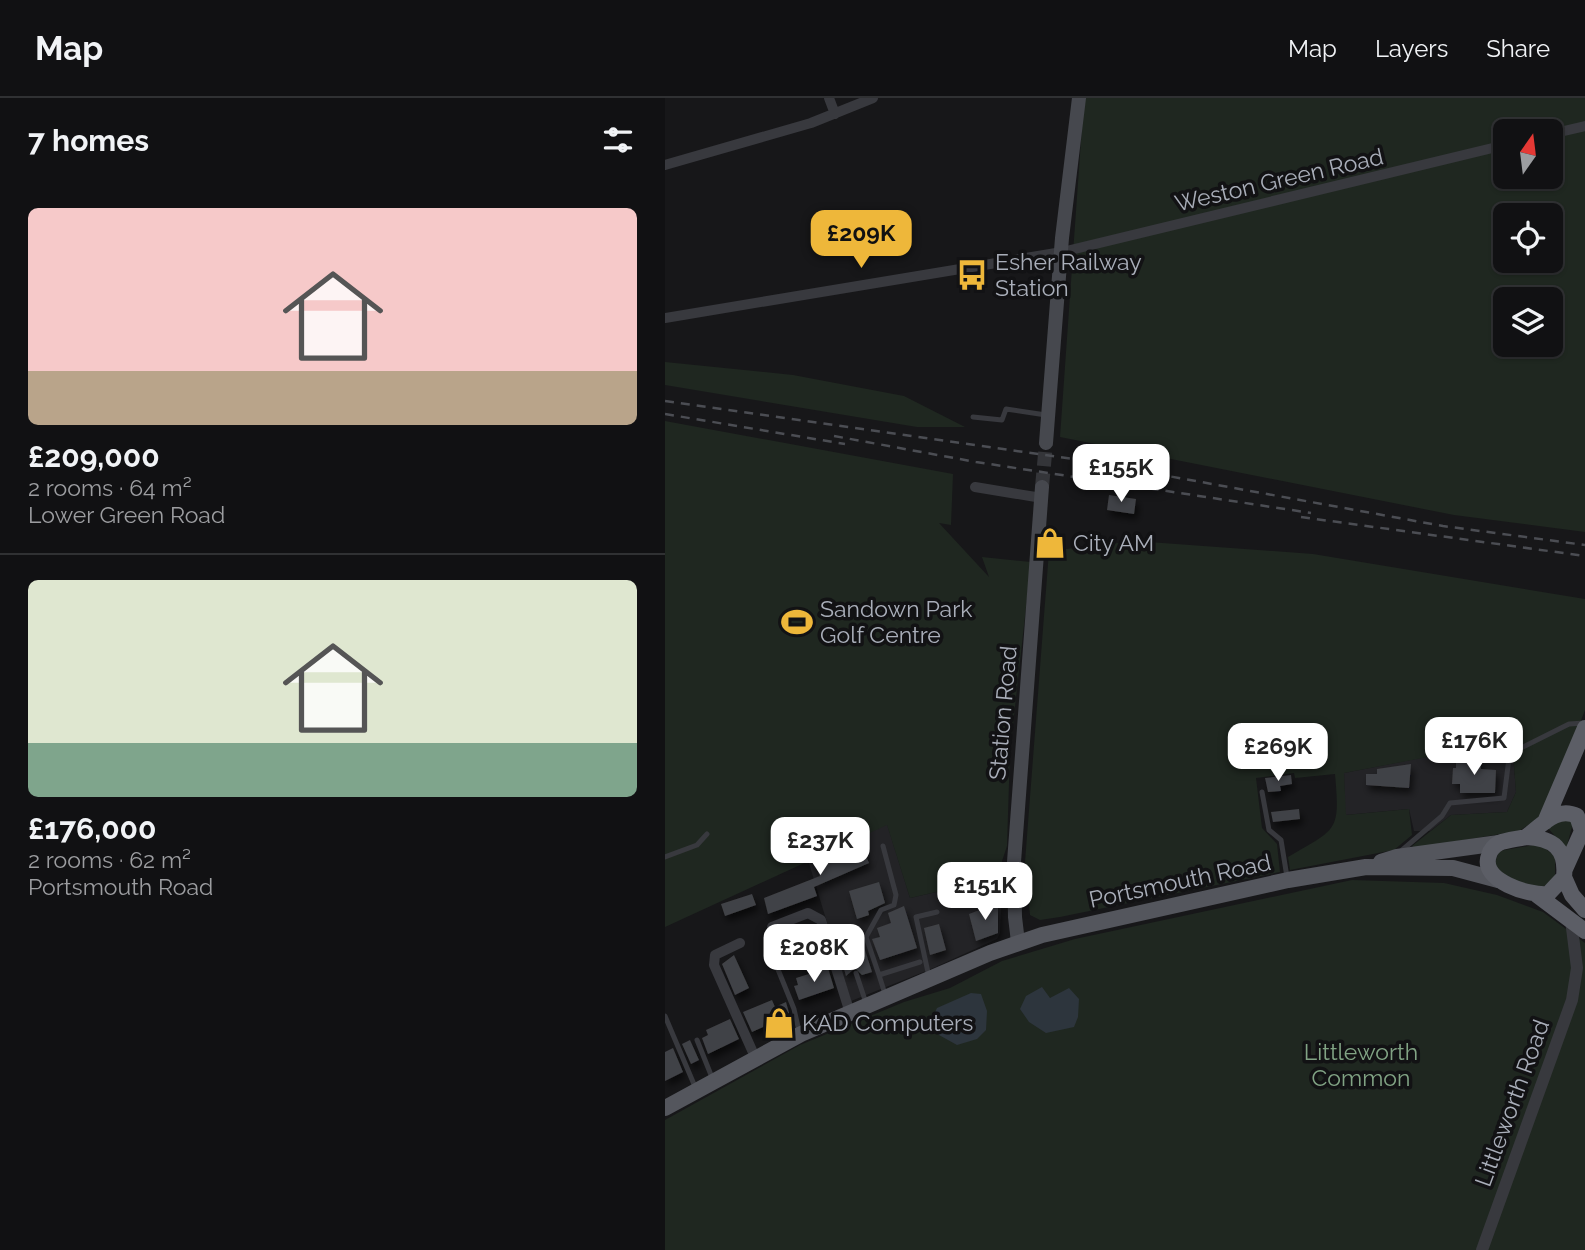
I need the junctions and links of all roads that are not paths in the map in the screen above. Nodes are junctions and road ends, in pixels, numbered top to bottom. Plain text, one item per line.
1 (829, 98) edge
2 (873, 98) edge
3 (1079, 98) edge
4 (835, 114) junction
5 (1585, 126) edge
6 (1563, 131) edge
7 (1493, 148) edge
8 (665, 165) edge
9 (1062, 252) junction
10 (665, 318) edge
11 (1049, 415) junction
12 (973, 417) dead end
13 (1046, 443) tunnel mouth
14 (975, 487) dead end
15 (1042, 492) joint
16 (1585, 723) edge
17 (1585, 729) edge
18 (1575, 757) junction
19 (1262, 792) dead end
20 (1580, 818) edge
21 (1543, 824) junction
22 (707, 834) dead end
23 (1526, 837) junction
24 (1582, 838) edge
25 (1499, 844) junction
26 (883, 846) dead end
27 (665, 857) edge
28 (1397, 857) junction
29 (1366, 867) junction
30 (1411, 868) junction
31 (1565, 873) junction
32 (1288, 880) junction
33 (1498, 880) junction
34 (1537, 895) junction
35 (1585, 909) edge
36 (937, 912) dead end
37 (1567, 917) junction
38 (772, 927) dead end
39 (846, 930) dead end
40 (1585, 931) edge
41 (1019, 942) junction
42 (740, 943) dead end
43 (1585, 952) edge
44 (850, 955) dead end
45 (775, 962) dead end
46 (920, 962) dead end
47 (911, 964) junction
48 (1577, 968) junction
49 (856, 973) dead end
50 (879, 975) junction
51 (925, 982) junction
52 (886, 998) junction
53 (867, 1006) junction
54 (850, 1013) junction
55 (665, 1016) edge
56 (801, 1034) junction
57 (697, 1040) dead end
58 (755, 1057) junction
59 (713, 1080) junction
60 (696, 1089) junction
61 (665, 1108) edge
62 (1482, 1250) edge

1 - 4 street
2 - 4 street
3 - 9 main road
4 - 8 street
5 - 6 street
7 - 9 street, Weston Green Road
9 - 10 street, Weston Green Road
9 - 11 main road
11 - 12 lane
11 - 13 main road
14 - 15 street
15 - 41 main road, Station Road
16 - 28 lane
17 - 18 highway
18 - 20 highway
18 - 21 highway
19 - 32 lane
20 - 21 highway
20 - 24 highway
21 - 23 highway
22 - 27 lane
23 - 25 highway
23 - 31 highway
24 - 31 highway
25 - 28 main road, Portsmouth Road
25 - 33 highway
26 - 50 lane
28 - 29 main road, Portsmouth Road
29 - 30 main road, Portsmouth Road
29 - 32 main road, Portsmouth Road
30 - 33 main road, Portsmouth Road
30 - 37 main road
31 - 34 highway
31 - 35 highway
32 - 41 main road, Portsmouth Road
33 - 34 highway
34 - 37 highway
36 - 51 lane
37 - 40 highway
37 - 48 street, Littleworth Road
38 - 54 street
39 - 44 lane
41 - 51 main road, Portsmouth Road
42 - 58 street
43 - 48 street, Littleworth Road
45 - 56 lane
46 - 47 lane
47 - 50 lane
47 - 51 lane
48 - 62 street, Littleworth Road
49 - 53 lane
50 - 52 lane
51 - 52 main road, Portsmouth Road
52 - 53 main road, Portsmouth Road
53 - 54 main road, Portsmouth Road
54 - 56 main road, Portsmouth Road
55 - 60 lane
56 - 58 main road, Portsmouth Road
57 - 59 lane
58 - 59 main road, Portsmouth Road
59 - 60 main road, Portsmouth Road
60 - 61 main road, Portsmouth Road

